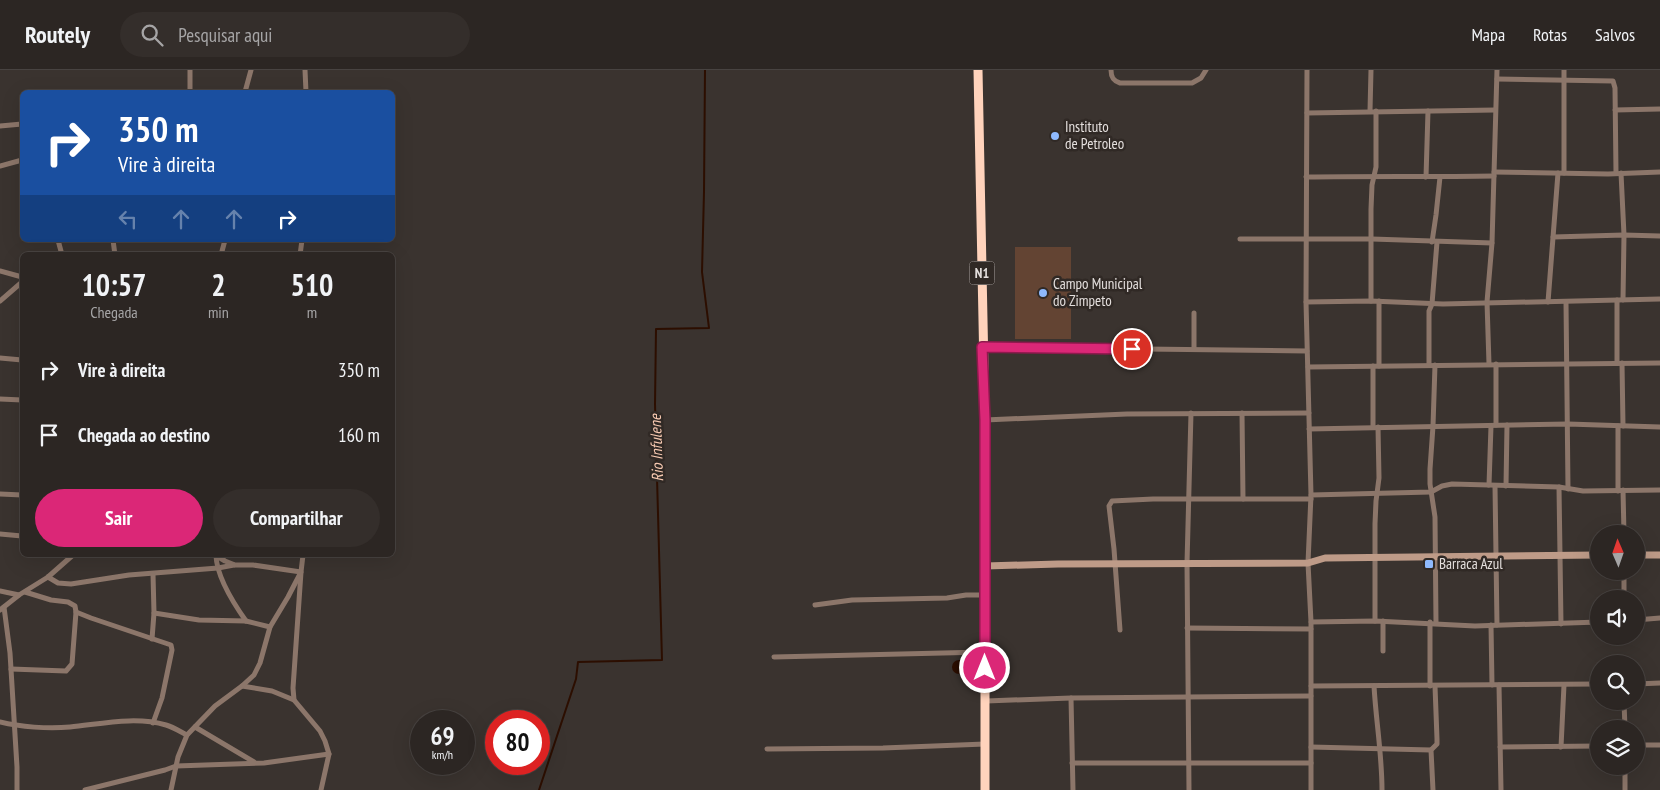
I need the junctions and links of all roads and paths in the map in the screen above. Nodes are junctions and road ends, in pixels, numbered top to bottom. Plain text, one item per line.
1 (190, 70) edge
2 (251, 70) edge
3 (305, 70) edge
4 (978, 70) edge
5 (1111, 70) edge
6 (1206, 70) edge
7 (1307, 70) edge
8 (1371, 70) edge
9 (1496, 70) edge
10 (1564, 70) edge
11 (1497, 79) junction
12 (1564, 80) junction
13 (190, 90) edge
14 (246, 90) edge
15 (306, 90) edge
16 (1660, 109) edge
17 (1495, 110) junction
18 (1615, 110) junction
19 (1373, 111) junction
20 (1428, 111) junction
21 (1307, 113) junction
22 (20, 124) edge
23 (0, 126) edge
24 (20, 161) edge
25 (0, 166) edge
26 (1660, 172) edge
27 (1561, 173) junction
28 (1618, 173) junction
29 (1494, 174) junction
30 (1374, 175) junction
31 (1426, 177) junction
32 (1440, 177) junction
33 (1306, 178) junction
34 (1624, 235) junction
35 (1660, 236) edge
36 (1552, 237) junction
37 (1306, 238) junction
38 (1240, 239) dead end
39 (1372, 239) junction
40 (1434, 242) junction
41 (1492, 243) junction
42 (0, 271) edge
43 (20, 276) edge
44 (20, 284) edge
45 (1620, 300) junction
46 (1660, 300) edge
47 (0, 301) edge
48 (1371, 301) junction
49 (1379, 301) junction
50 (1306, 302) junction
51 (1487, 302) junction
52 (1548, 302) junction
53 (1566, 302) junction
54 (1432, 304) junction
55 (1194, 313) dead end
56 (982, 347) junction
57 (1194, 349) junction
58 (1307, 351) junction
59 (0, 358) edge
60 (20, 360) edge
61 (1566, 363) junction
62 (1620, 363) junction
63 (1660, 363) edge
64 (1489, 364) junction
65 (1496, 364) junction
66 (1432, 365) junction
67 (1376, 366) junction
68 (1308, 367) junction
69 (0, 399) edge
70 (20, 400) edge
71 (1191, 413) junction
72 (1242, 413) junction
73 (1310, 413) junction
74 (985, 420) junction
75 (1568, 424) junction
76 (1507, 425) junction
77 (1434, 426) junction
78 (1493, 426) junction
79 (1620, 426) junction
80 (1376, 427) junction
81 (1660, 427) edge
82 (1310, 429) junction
83 (1492, 485) junction
84 (1506, 486) junction
85 (1559, 487) junction
86 (1568, 489) junction
87 (1660, 490) edge
88 (1620, 491) junction
89 (1431, 492) junction
90 (0, 494) edge
91 (1377, 494) junction
92 (20, 495) edge
93 (1311, 497) junction
94 (1189, 499) junction
95 (1243, 499) junction
96 (1623, 525) edge
97 (0, 534) edge
98 (20, 536) edge
99 (1560, 554) junction
100 (1590, 554) edge
101 (1645, 555) edge
102 (1660, 555) edge
103 (1436, 556) junction
104 (1497, 556) junction
105 (71, 557) edge
106 (215, 557) edge
107 (217, 557) edge
108 (302, 557) edge
109 (1375, 557) junction
110 (1187, 563) junction
111 (1308, 563) junction
112 (1114, 564) junction
113 (235, 565) junction
114 (985, 566) junction
115 (218, 568) junction
116 (301, 572) junction
117 (154, 574) junction
118 (48, 577) junction
119 (0, 591) edge
120 (25, 592) junction
121 (19, 595) junction
122 (984, 595) junction
123 (815, 605) dead end
124 (2, 608) edge
125 (76, 612) junction
126 (154, 613) junction
127 (1660, 618) edge
128 (1645, 619) edge
129 (246, 621) junction
130 (1375, 621) junction
131 (1383, 621) junction
132 (1311, 622) junction
133 (1590, 622) edge
134 (1433, 623) junction
135 (1560, 624) junction
136 (1491, 625) junction
137 (1497, 625) junction
138 (270, 627) junction
139 (1187, 628) junction
140 (1311, 629) junction
141 (1120, 630) dead end
142 (152, 639) junction
143 (1382, 651) dead end
144 (985, 652) junction
145 (774, 657) dead end
146 (11, 669) junction
147 (1660, 683) edge
148 (1590, 684) edge
149 (1645, 684) edge
150 (1492, 685) junction
151 (1499, 685) junction
152 (1564, 685) junction
153 (242, 686) junction
154 (1311, 686) junction
155 (1374, 686) junction
156 (1433, 686) junction
157 (1311, 696) junction
158 (1188, 697) junction
159 (1071, 698) junction
160 (294, 700) junction
161 (986, 701) junction
162 (0, 722) edge
163 (153, 722) junction
164 (14, 725) junction
165 (195, 727) junction
166 (187, 736) junction
167 (986, 744) junction
168 (1645, 745) edge
169 (1660, 745) edge
170 (1590, 746) edge
171 (1311, 747) junction
172 (1380, 747) junction
173 (1500, 747) junction
174 (1560, 747) junction
175 (767, 749) dead end
176 (1431, 750) junction
177 (329, 754) junction
178 (256, 763) junction
179 (1072, 763) junction
180 (1311, 763) junction
181 (1189, 764) junction
182 (176, 766) junction
183 (1625, 775) edge
184 (17, 790) edge
185 (86, 790) edge
186 (171, 790) edge
187 (321, 790) edge
188 (985, 790) edge
189 (1072, 790) edge
190 (1189, 790) edge
191 (1311, 790) edge
192 (1382, 790) edge
193 (1433, 790) edge
194 (1501, 790) edge
195 (1625, 790) edge

1 - 13 street
2 - 14 street
3 - 15 street
4 - 56 highway, N1
5 - 6 street
7 - 21 street
8 - 19 street
9 - 11 street
10 - 12 street
11 - 12 street
11 - 17 street
12 - 18 street
12 - 27 street
16 - 18 street
17 - 20 street
17 - 29 street
18 - 28 street
19 - 20 street
19 - 21 street
19 - 30 street
20 - 31 street
21 - 33 street
22 - 23 street
24 - 25 street
26 - 28 street
27 - 28 street
27 - 29 street
27 - 36 street
28 - 34 street
29 - 32 street
29 - 41 street
30 - 31 street
30 - 33 street
30 - 39 street
31 - 32 street
32 - 40 street
33 - 37 street
34 - 35 street
34 - 36 street
34 - 45 street
36 - 52 street
37 - 38 street
37 - 39 street
37 - 50 street
39 - 40 street
39 - 48 street
40 - 41 street
40 - 54 street
41 - 51 street
42 - 43 street
44 - 47 street
45 - 46 street
45 - 53 street
45 - 62 street
48 - 49 street
48 - 50 street
49 - 54 street
49 - 67 street
50 - 58 street
51 - 52 street
51 - 54 street
51 - 64 street
52 - 53 street
53 - 61 street
54 - 66 street
55 - 57 street
56 - 57 street
56 - 74 highway, N1
57 - 58 street
58 - 68 street
59 - 60 street
61 - 62 street
61 - 65 street
61 - 75 street
62 - 63 street
62 - 79 street
64 - 65 street
64 - 66 street
65 - 78 street
66 - 67 street
66 - 77 street
67 - 68 street
67 - 80 street
68 - 73 street
69 - 70 street
71 - 72 street
71 - 74 street
71 - 94 street
72 - 73 street
72 - 95 street
73 - 82 street
74 - 114 highway, N1
75 - 76 street
75 - 79 street
75 - 86 street
76 - 78 street
76 - 84 street
77 - 78 street
77 - 80 street
77 - 89 street
78 - 83 street
79 - 81 street
79 - 88 street
80 - 82 street
80 - 91 street
82 - 93 street
83 - 84 street
83 - 89 street
83 - 104 street
84 - 85 street
85 - 86 street
85 - 99 street
86 - 88 street
87 - 88 street
88 - 96 street
89 - 91 street
89 - 103 street
90 - 92 street
91 - 93 street
91 - 109 street
93 - 95 street
93 - 111 street
94 - 95 street
94 - 110 street
94 - 112 street
97 - 98 street
99 - 100 street
99 - 104 street
99 - 135 street
101 - 102 street
103 - 104 street
103 - 109 street
103 - 134 street
104 - 137 street
105 - 118 street
106 - 115 street
107 - 113 street
108 - 116 street
109 - 111 street
109 - 130 street
110 - 111 street
110 - 112 street
110 - 139 street
111 - 132 street
112 - 114 street
112 - 141 street
113 - 115 street
113 - 116 street
114 - 122 highway, N1
115 - 117 street
115 - 129 street
116 - 138 street
116 - 160 street
117 - 118 street
117 - 126 street
118 - 120 street
119 - 121 street
120 - 121 street
120 - 125 street
121 - 124 street
122 - 123 street
122 - 144 highway, N1
124 - 146 street
125 - 142 street
125 - 146 street
126 - 129 street
126 - 142 street
127 - 128 street
129 - 138 street
130 - 131 street
130 - 132 street
131 - 134 street
131 - 143 street
132 - 140 street
133 - 135 street
134 - 136 street
134 - 156 street
135 - 137 street
136 - 137 street
136 - 150 street
138 - 153 street
139 - 140 street
139 - 158 street
140 - 154 street
142 - 163 street
144 - 145 street
144 - 161 highway, N1
146 - 164 street
147 - 149 street
148 - 152 street
150 - 151 street
150 - 156 street
151 - 152 street
151 - 173 street
152 - 174 street
153 - 160 street
153 - 165 street
154 - 155 street
154 - 157 street
155 - 156 street
155 - 172 street
156 - 176 street
157 - 158 street
157 - 171 street
158 - 159 street
158 - 181 street
159 - 161 street
159 - 179 street
160 - 177 street
161 - 167 highway, N1
162 - 164 street
163 - 164 street
163 - 166 street
164 - 184 street
165 - 166 street
165 - 178 street
166 - 182 street
167 - 175 street
167 - 188 highway, N1
168 - 169 street
170 - 174 street
171 - 172 street
171 - 180 street
172 - 176 street
172 - 192 street
173 - 174 street
173 - 194 street
176 - 193 street
177 - 178 street
177 - 187 street
178 - 182 street
179 - 181 street
179 - 189 street
180 - 181 street
180 - 191 street
181 - 190 street
182 - 185 street
182 - 186 street
183 - 195 street

